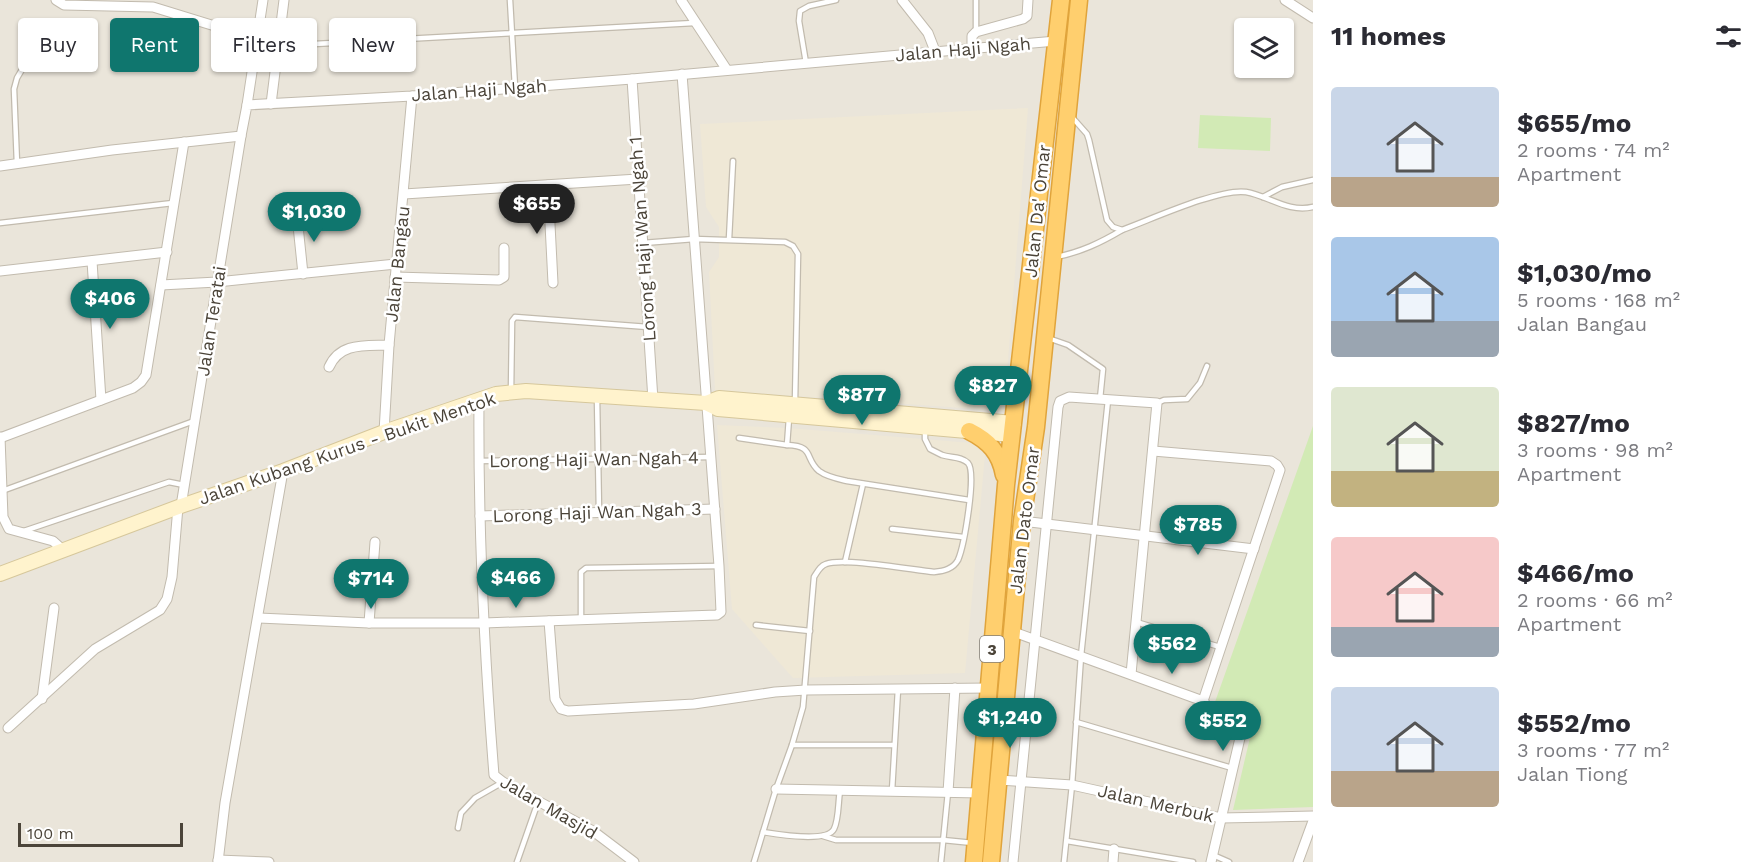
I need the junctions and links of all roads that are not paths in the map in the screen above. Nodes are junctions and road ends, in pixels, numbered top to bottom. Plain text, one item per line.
1 (56, 0) edge
2 (263, 0) edge
3 (284, 0) edge
4 (510, 0) edge
5 (681, 0) edge
6 (836, 0) edge
7 (902, 0) edge
8 (976, 0) edge
9 (1028, 0) edge
10 (1061, 0) edge
11 (1079, 0) edge
12 (1285, 0) edge
13 (260, 18) edge
14 (282, 18) edge
15 (1313, 18) edge
16 (695, 23) junction
17 (211, 25) edge
18 (976, 32) junction
19 (512, 33) junction
20 (1056, 41) junction
21 (317, 44) edge
22 (972, 48) junction
23 (935, 51) junction
24 (806, 63) junction
25 (727, 70) junction
26 (20, 72) edge
27 (252, 72) edge
28 (275, 72) edge
29 (682, 74) junction
30 (632, 79) junction
31 (515, 88) junction
32 (412, 96) junction
33 (271, 104) junction
34 (247, 105) junction
35 (1067, 112) junction
36 (241, 136) junction
37 (184, 142) junction
38 (733, 161) dead end
39 (17, 164) junction
40 (0, 166) edge
41 (638, 179) junction
42 (1313, 180) edge
43 (548, 185) junction
44 (404, 194) junction
45 (1263, 197) junction
46 (175, 203) junction
47 (1313, 207) edge
48 (297, 216) dead end
49 (0, 223) edge
50 (1122, 230) junction
51 (694, 239) junction
52 (729, 239) junction
53 (643, 243) junction
54 (504, 248) dead end
55 (167, 252) junction
56 (1053, 257) junction
57 (92, 261) junction
58 (396, 264) junction
59 (0, 271) edge
60 (303, 274) junction
61 (395, 277) junction
62 (217, 282) junction
63 (553, 283) dead end
64 (161, 285) junction
65 (1048, 306) junction
66 (648, 327) junction
67 (1046, 337) junction
68 (389, 345) junction
69 (1207, 366) dead end
70 (329, 367) dead end
71 (511, 392) junction
72 (597, 395) junction
73 (478, 399) junction
74 (100, 400) junction
75 (653, 400) junction
76 (1103, 400) junction
77 (706, 403) junction
78 (1157, 403) junction
79 (792, 410) junction
80 (195, 420) junction
81 (926, 427) junction
82 (1017, 429) junction
83 (969, 431) junction
84 (384, 432) junction
85 (0, 438) edge
86 (739, 438) dead end
87 (787, 446) junction
88 (1153, 451) junction
89 (710, 457) junction
90 (598, 459) junction
91 (478, 461) junction
92 (283, 471) junction
93 (863, 484) junction
94 (184, 485) junction
95 (1006, 485) junction
96 (2, 491) junction
97 (969, 500) junction
98 (179, 507) junction
99 (714, 508) junction
100 (599, 512) junction
101 (480, 516) junction
102 (1022, 521) junction
103 (1046, 524) junction
104 (892, 529) dead end
105 (1095, 530) junction
106 (19, 533) junction
107 (1144, 536) junction
108 (963, 537) junction
109 (375, 542) dead end
110 (1254, 549) junction
111 (63, 550) junction
112 (845, 562) junction
113 (719, 566) junction
114 (0, 574) edge
115 (54, 608) dead end
116 (258, 618) junction
117 (581, 620) junction
118 (549, 621) junction
119 (1136, 622) junction
120 (369, 623) junction
121 (484, 623) junction
122 (756, 625) dead end
123 (1011, 631) junction
124 (810, 632) junction
125 (1034, 639) junction
126 (1221, 648) junction
127 (1081, 656) junction
128 (1131, 674) junction
129 (955, 688) junction
130 (989, 688) junction
131 (898, 689) junction
132 (806, 690) junction
133 (42, 699) junction
134 (1203, 701) junction
135 (1076, 722) junction
136 (8, 728) dead end
137 (792, 745) junction
138 (894, 745) junction
139 (1233, 768) junction
140 (999, 780) junction
141 (503, 782) junction
142 (1021, 782) junction
143 (1072, 785) junction
144 (776, 789) junction
145 (840, 791) junction
146 (892, 792) junction
147 (948, 792) junction
148 (980, 793) junction
149 (538, 801) junction
150 (1313, 816) edge
151 (1221, 818) junction
152 (1313, 821) edge
153 (458, 828) dead end
154 (763, 832) junction
155 (822, 836) junction
156 (943, 840) junction
157 (1067, 841) junction
158 (976, 843) junction
159 (1114, 849) junction
160 (1212, 858) edge
161 (218, 861) edge
162 (269, 862) edge
163 (517, 862) edge
164 (634, 862) edge
165 (754, 862) edge
166 (941, 862) edge
167 (974, 862) edge
168 (991, 862) edge
169 (1013, 862) edge
170 (1064, 862) edge
171 (1113, 862) edge
172 (1193, 862) edge
173 (1229, 862) edge
174 (1298, 862) edge

1 - 17 street
2 - 13 street
3 - 14 street
4 - 19 lane
5 - 16 street
6 - 24 lane
7 - 23 street
8 - 18 lane
9 - 18 street
10 - 20 highway, Jalan Da' Omar / 3
11 - 35 highway, Jalan Dato Omar / 3
12 - 15 street
16 - 19 lane
16 - 25 street
18 - 22 street
19 - 21 lane
19 - 31 lane
20 - 22 street, Jalan Haji Ngah
20 - 82 highway, Jalan Da' Omar / 3
22 - 23 street, Jalan Haji Ngah
23 - 24 street, Jalan Haji Ngah
24 - 25 street, Jalan Haji Ngah
25 - 29 street, Jalan Haji Ngah
26 - 39 lane
27 - 34 street
28 - 33 street
29 - 30 street, Jalan Haji Ngah
29 - 51 street
30 - 31 street, Jalan Haji Ngah
30 - 41 street, Lorong Haji Wan Ngah 1
31 - 32 street, Jalan Haji Ngah
32 - 33 street, Jalan Haji Ngah
32 - 44 street, Jalan Bangau
33 - 34 street, Jalan Haji Ngah
34 - 36 street
35 - 50 lane
35 - 56 highway, Jalan Dato Omar / 3
36 - 37 street
36 - 62 street, Jalan Teratai
37 - 39 street
37 - 46 street
38 - 52 lane
39 - 40 street
41 - 43 street
41 - 53 street, Lorong Haji Wan Ngah 1
42 - 45 lane
43 - 44 street
43 - 63 street
44 - 58 street, Jalan Bangau
45 - 47 lane
45 - 50 lane
46 - 49 lane
46 - 55 street
48 - 60 street
50 - 56 lane
51 - 52 lane
51 - 53 lane
51 - 77 street
52 - 79 lane
53 - 66 street, Lorong Haji Wan Ngah 1
54 - 61 street
55 - 57 street
55 - 64 street
56 - 65 highway, Jalan Dato Omar / 3
57 - 59 street
57 - 74 street
58 - 60 street
58 - 61 street, Jalan Bangau
60 - 62 street
61 - 68 street, Jalan Bangau
62 - 64 street
62 - 80 street, Jalan Teratai
64 - 74 street
65 - 67 highway, Jalan Dato Omar / 3
65 - 82 highway
66 - 71 lane
66 - 75 street, Lorong Haji Wan Ngah 1
67 - 76 lane
67 - 102 highway, Jalan Dato Omar / 3
68 - 70 street
68 - 84 street, Jalan Bangau
69 - 78 lane
71 - 72 main road, Jalan Kubang Kurus - Bukit Mentok
71 - 73 main road, Jalan Kubang Kurus - Bukit Mentok
72 - 75 main road, Jalan Kubang Kurus - Bukit Mentok
72 - 90 lane
73 - 84 main road, Jalan Kubang Kurus - Bukit Mentok
73 - 91 street
74 - 85 street
75 - 77 main road, Jalan Kubang Kurus - Bukit Mentok
76 - 78 street
76 - 103 street
76 - 105 lane
77 - 79 main road, Jalan Kubang Kurus - Bukit Mentok
77 - 89 street
78 - 88 street
79 - 81 main road
79 - 82 main road
79 - 87 lane
80 - 94 street, Jalan Teratai
80 - 96 lane
81 - 83 main road
81 - 97 lane
82 - 83 main road
82 - 95 highway, Jalan Dato Omar / 3
82 - 102 highway
83 - 95 highway
84 - 92 main road, Jalan Kubang Kurus - Bukit Mentok
85 - 96 street
86 - 87 lane
87 - 93 lane
88 - 107 street
88 - 110 street
89 - 90 lane, Lorong Haji Wan Ngah 4
89 - 99 street
90 - 91 lane, Lorong Haji Wan Ngah 4
90 - 100 lane
91 - 101 street
92 - 98 main road, Jalan Kubang Kurus - Bukit Mentok
92 - 116 street
93 - 97 lane
93 - 112 lane
94 - 98 street, Jalan Teratai
94 - 106 lane
95 - 130 highway, Jalan Dato Omar / 3
96 - 106 street
97 - 108 lane
98 - 111 main road, Jalan Kubang Kurus - Bukit Mentok
98 - 133 street, Jalan Teratai
99 - 100 street, Lorong Haji Wan Ngah 3
99 - 113 street
100 - 101 street, Lorong Haji Wan Ngah 3
101 - 121 street
102 - 103 street
102 - 123 highway, Jalan Dato Omar / 3
103 - 105 street
103 - 125 street
104 - 108 lane
105 - 107 street
105 - 127 lane
106 - 111 street
107 - 110 street
107 - 119 street
108 - 112 lane
109 - 120 street
110 - 126 street
111 - 114 main road, Jalan Kubang Kurus - Bukit Mentok
112 - 124 lane
113 - 117 street
113 - 117 lane
115 - 133 street
116 - 120 street
116 - 161 street
117 - 118 street
118 - 121 street
118 - 132 street
119 - 126 lane
119 - 128 street
120 - 121 street
121 - 141 street, Jalan Masjid
122 - 124 lane
123 - 125 street
123 - 140 highway, Jalan Dato Omar / 3
124 - 132 lane
125 - 127 street
125 - 142 street
126 - 134 street
127 - 128 street
127 - 135 lane
128 - 134 street
129 - 130 street
129 - 131 street
129 - 147 street
130 - 148 highway, Jalan Dato Omar / 3
131 - 132 street
131 - 138 lane
132 - 137 lane
133 - 136 street, Jalan Teratai
134 - 139 street
135 - 139 lane
135 - 143 lane
137 - 138 lane
137 - 144 lane
138 - 146 lane
139 - 151 street
140 - 142 street, Jalan Merbuk
140 - 168 highway, Jalan Dato Omar / 3
141 - 149 street, Jalan Masjid
141 - 153 lane
142 - 143 street, Jalan Merbuk
142 - 169 street
143 - 151 street, Jalan Merbuk
143 - 157 lane
144 - 145 street
144 - 154 lane
145 - 146 street
145 - 155 lane
146 - 147 street
147 - 148 street
147 - 156 lane
148 - 158 highway, Jalan Dato Omar / 3
149 - 163 lane
149 - 164 street, Jalan Masjid
150 - 151 street, Jalan Merbuk
151 - 160 street
152 - 174 street
154 - 155 lane
154 - 165 lane
155 - 156 lane
156 - 158 lane
156 - 166 lane
157 - 159 lane
157 - 170 lane
158 - 167 highway, Jalan Dato Omar / 3
159 - 171 street
159 - 172 lane
160 - 173 lane
161 - 162 street

